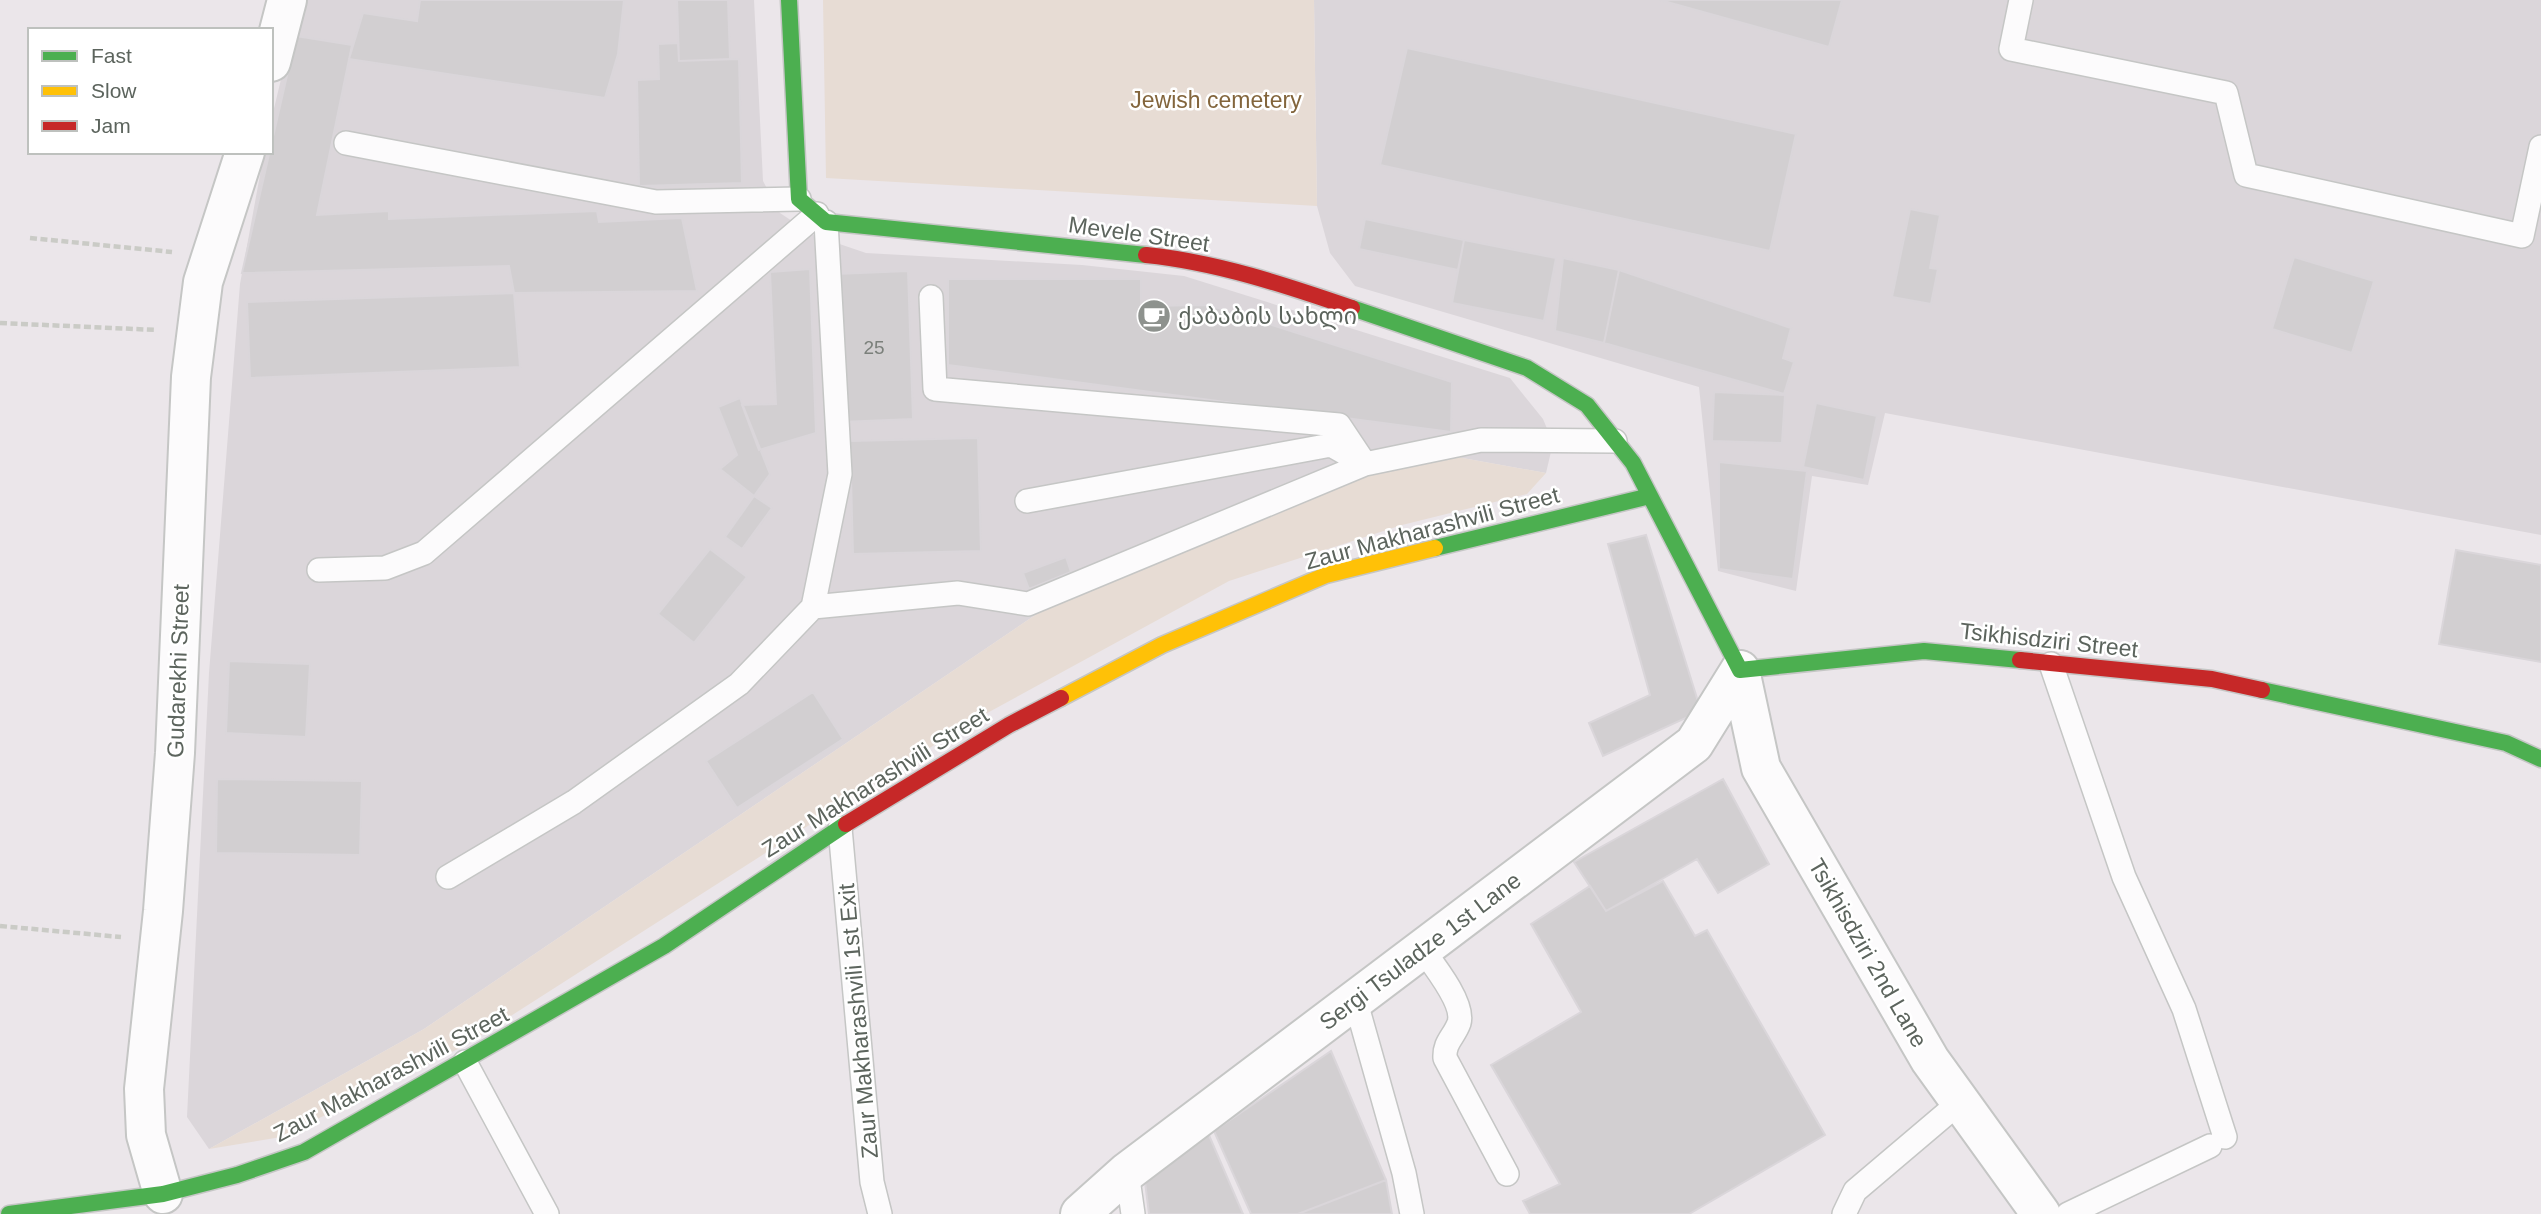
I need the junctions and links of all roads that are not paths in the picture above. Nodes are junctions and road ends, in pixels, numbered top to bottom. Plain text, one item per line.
1 (287, 0) edge
2 (789, 0) edge
3 (2021, 0) edge
4 (273, 54) edge
5 (346, 143) dead end
6 (2541, 146) edge
7 (244, 154) edge
8 (799, 199) junction
9 (822, 218) junction
10 (931, 297) dead end
11 (1615, 441) junction
12 (1365, 464) junction
13 (1650, 496) junction
14 (1027, 501) dead end
15 (319, 570) dead end
16 (813, 607) junction
17 (2052, 664) junction
18 (1740, 670) junction
19 (2541, 759) edge
20 (840, 828) junction
21 (448, 877) dead end
22 (1422, 949) junction
23 (1355, 999) junction
24 (465, 1062) junction
25 (1960, 1102) junction
26 (1127, 1172) junction
27 (1507, 1174) dead end
28 (163, 1194) junction
29 (32, 1213) edge
30 (9, 1214) edge
31 (547, 1214) edge
32 (880, 1214) edge
33 (1080, 1214) edge
34 (1133, 1214) edge
35 (1412, 1214) edge
36 (1844, 1214) edge
37 (2041, 1214) edge
38 (2068, 1214) edge

1 - 4 street
2 - 8 street
3 - 6 lane
5 - 8 lane
7 - 28 street, Gudarekhi Street
8 - 9 street
9 - 11 street, Mevele Street
9 - 15 lane
9 - 16 lane
10 - 12 lane
11 - 12 lane
11 - 13 street, Mevele Street
12 - 14 lane
12 - 16 lane
13 - 18 street
13 - 20 street, Zaur Makharashvili Street
16 - 21 lane
17 - 18 street, Tsikhisdziri Street
17 - 19 street, Tsikhisdziri Street
17 - 38 lane
18 - 22 street, Sergi Tsuladze 1st Lane
18 - 25 street, Tsikhisdziri 2nd Lane
20 - 24 street, Zaur Makharashvili Street
20 - 32 lane, Zaur Makharashvili 1st Exit
22 - 23 street, Sergi Tsuladze 1st Lane
22 - 27 lane
23 - 26 street, Sergi Tsuladze 1st Lane
23 - 35 lane
24 - 28 street, Zaur Makharashvili Street
24 - 31 lane
25 - 36 lane
25 - 37 street, Tsikhisdziri 2nd Lane
26 - 33 street, Sergi Tsuladze 1st Lane
26 - 34 lane
28 - 29 street, Zaur Makharashvili Street
29 - 30 street, Zaur Makharashvili Street

